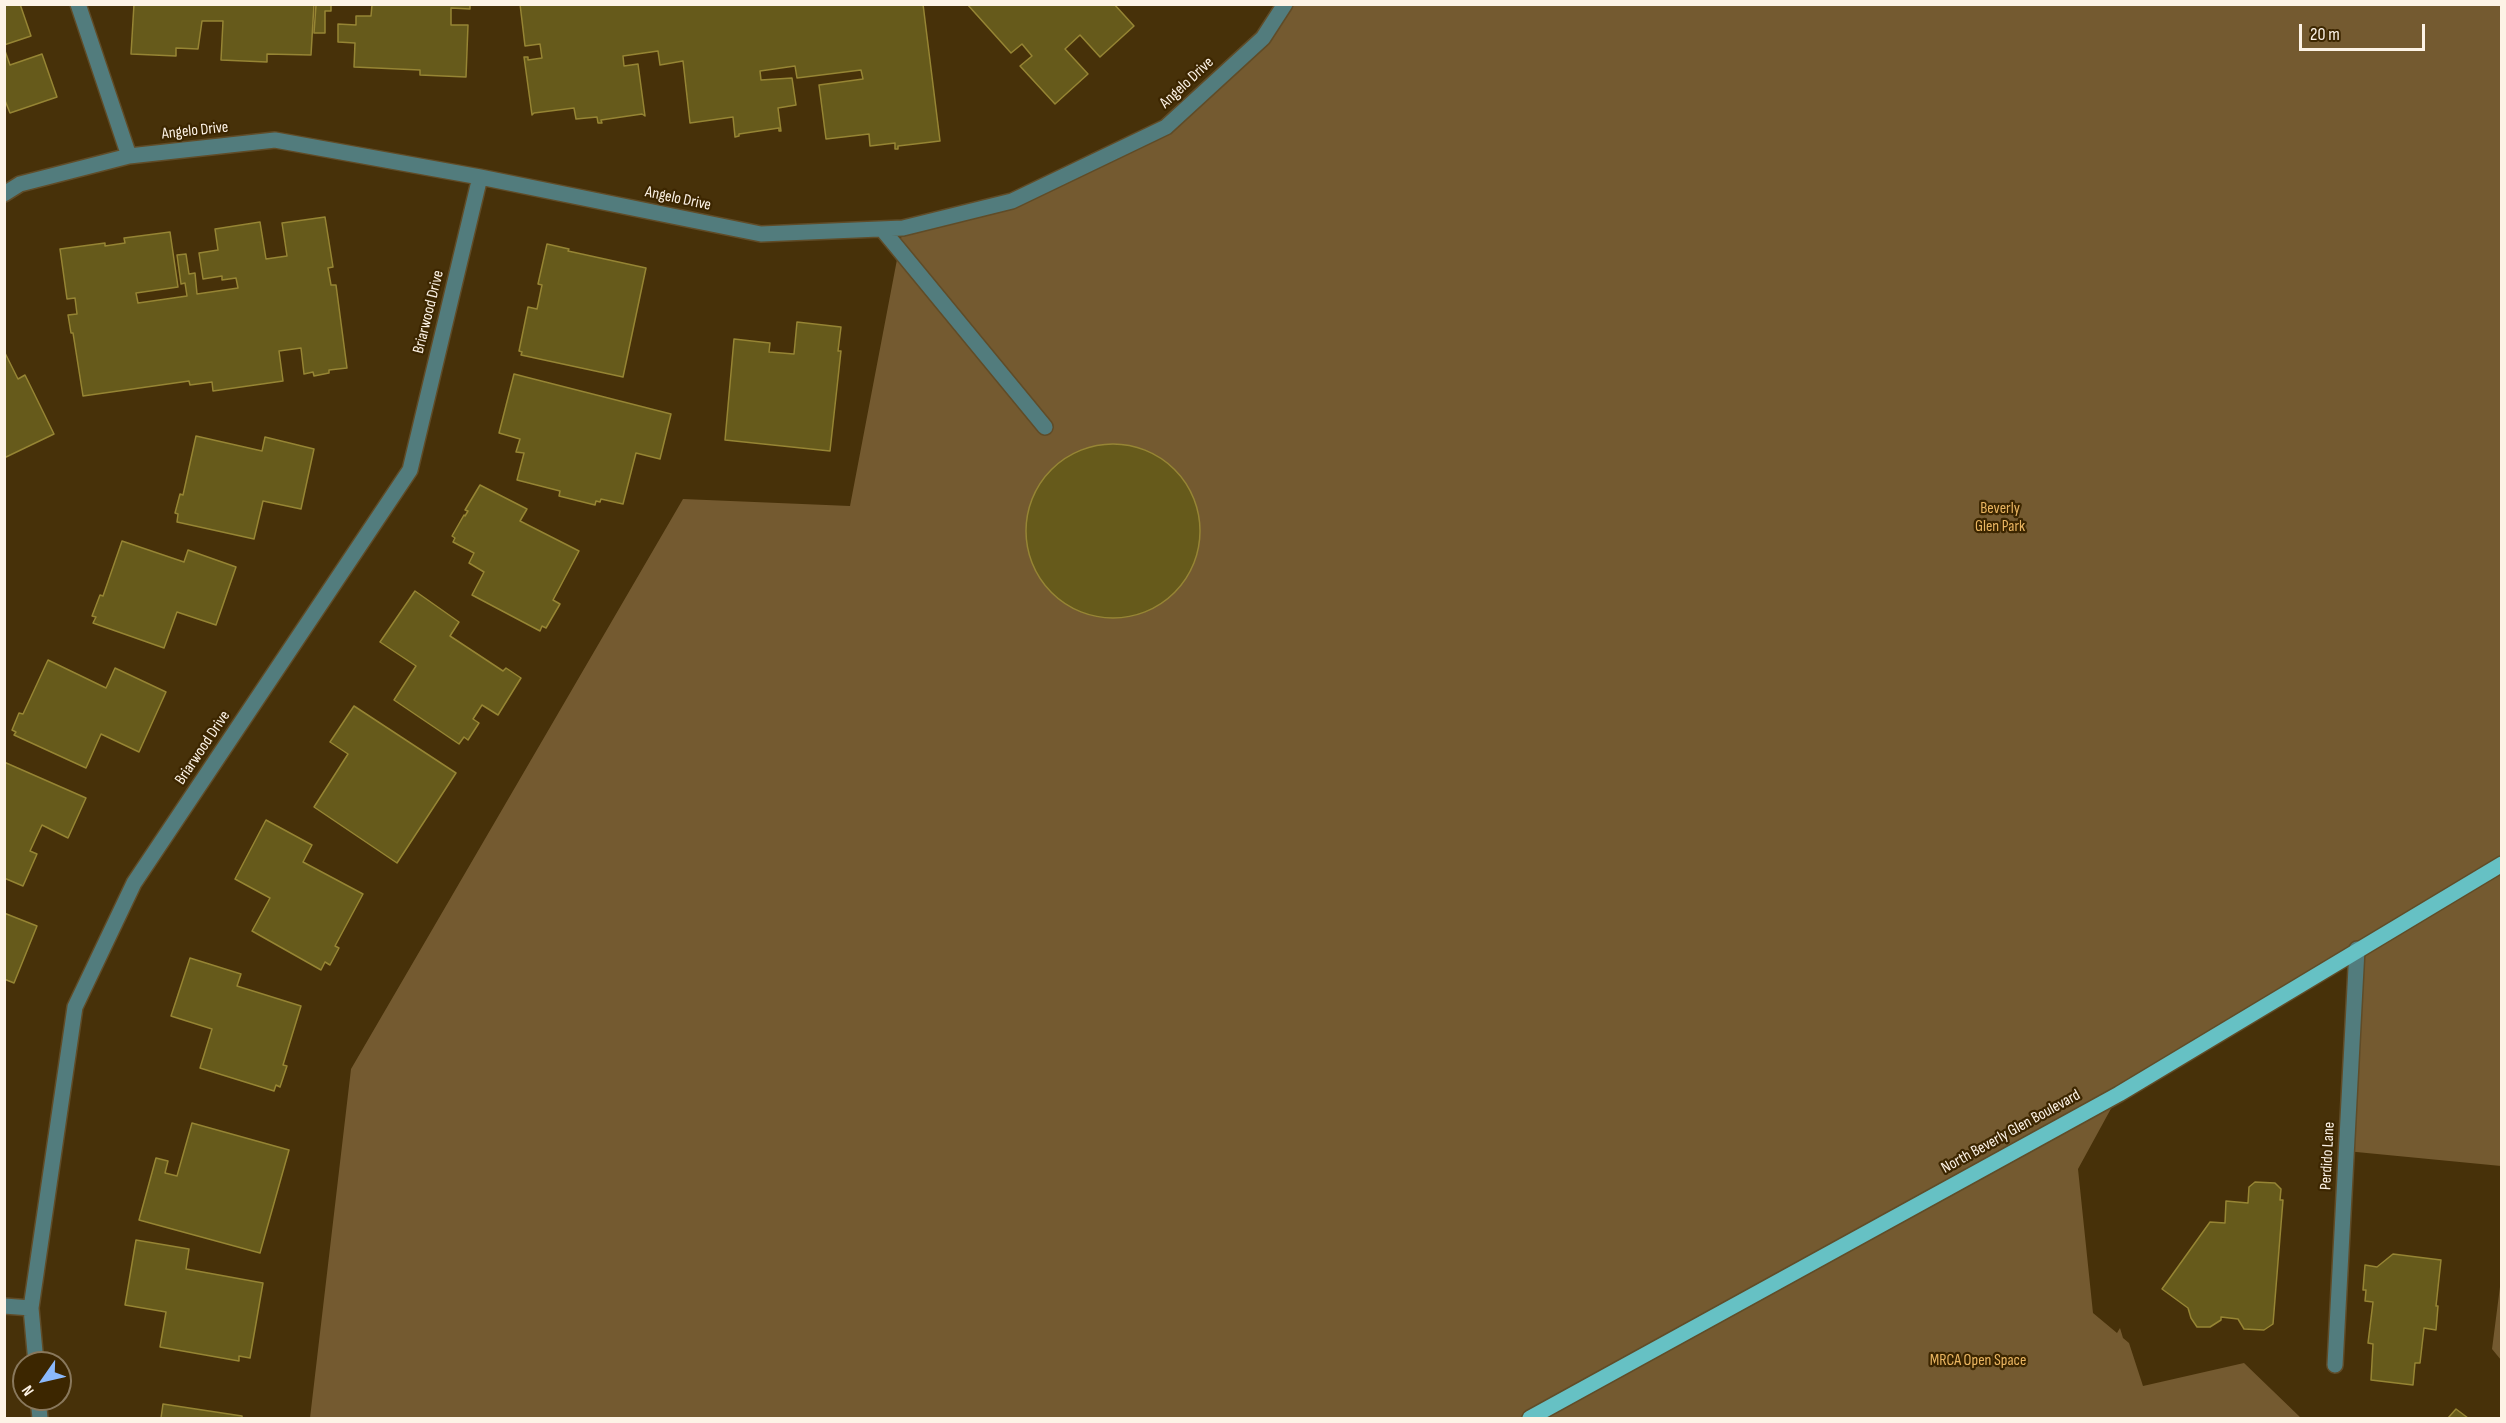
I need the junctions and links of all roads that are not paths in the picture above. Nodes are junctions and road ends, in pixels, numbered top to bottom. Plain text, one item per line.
1 (78, 4) edge
2 (1285, 4) edge
3 (129, 156) junction
4 (480, 177) junction
5 (4, 194) edge
6 (882, 229) junction
7 (1045, 427) dead end
8 (2502, 864) edge
9 (2357, 949) junction
10 (4, 1306) edge
11 (31, 1308) junction
12 (35, 1351) edge
13 (2335, 1365) dead end
14 (1530, 1419) edge

1 - 3 street
2 - 6 street, Angelo Drive
3 - 4 street, Angelo Drive
3 - 5 street, Angelo Drive
4 - 6 street, Angelo Drive
4 - 11 street, Briarwood Drive
6 - 7 street
8 - 9 main road, North Beverly Glen Boulevard
9 - 13 street, Perdido Lane
9 - 14 main road, North Beverly Glen Boulevard
10 - 11 street
11 - 12 street, Briarwood Drive

